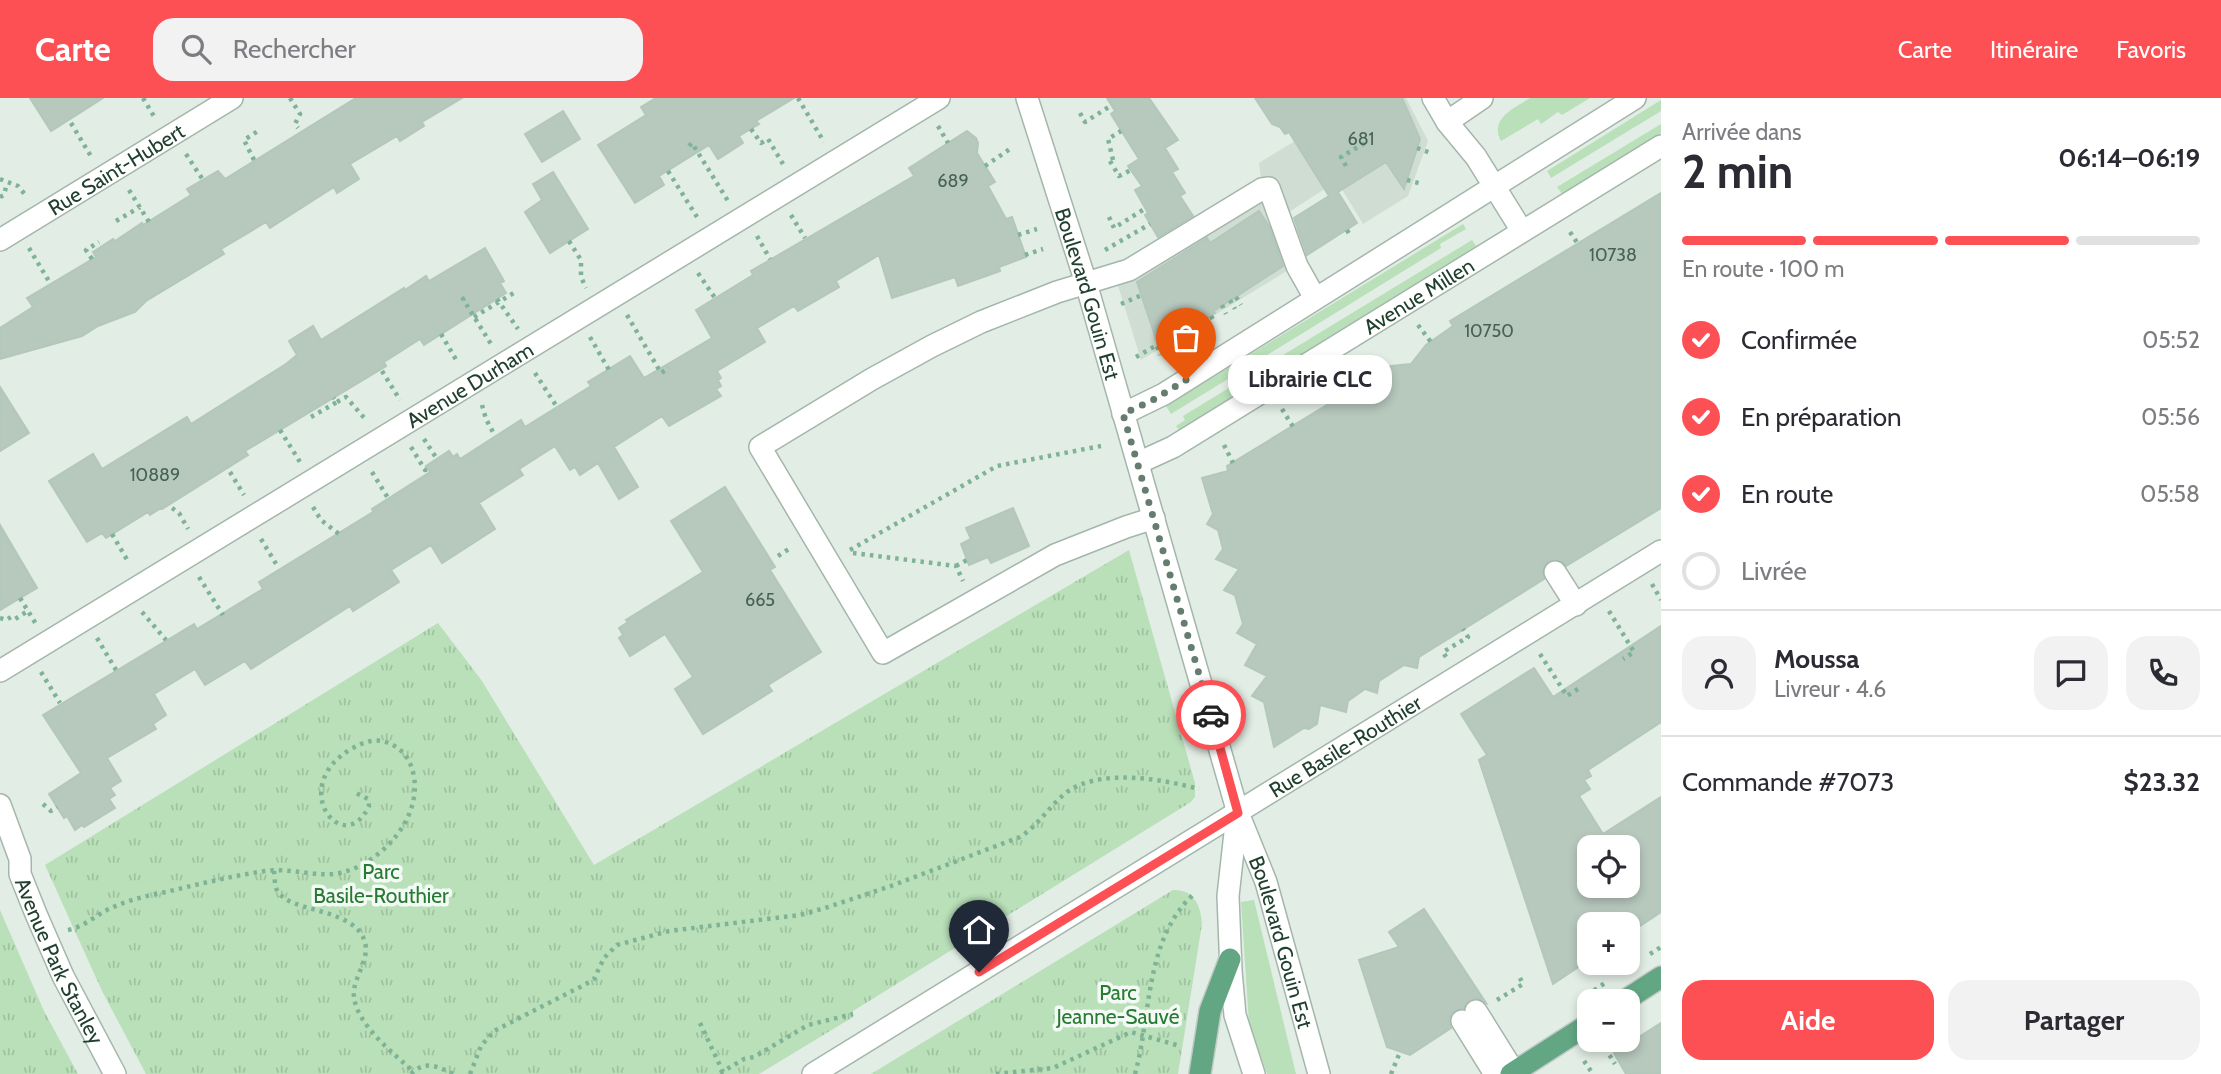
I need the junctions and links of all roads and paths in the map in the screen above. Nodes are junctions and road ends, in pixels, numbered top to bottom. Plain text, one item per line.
1 (143, 98) edge
2 (232, 98) edge
3 (290, 98) edge
4 (798, 98) edge
5 (939, 98) edge
6 (1027, 98) edge
7 (1433, 98) edge
8 (1482, 98) edge
9 (1635, 98) edge
10 (1111, 105) dead end
11 (1080, 113) dead end
12 (156, 119) dead end
13 (1447, 121) junction
14 (71, 123) dead end
15 (938, 125) dead end
16 (298, 128) dead end
17 (751, 129) dead end
18 (258, 131) dead end
19 (1121, 131) dead end
20 (1361, 139) dead end
21 (824, 142) dead end
22 (948, 143) dead end
23 (689, 146) dead end
24 (1661, 146) edge
25 (1013, 148) dead end
26 (1418, 148) dead end
27 (185, 152) dead end
28 (1431, 153) dead end
29 (92, 158) dead end
30 (254, 160) dead end
31 (785, 166) dead end
32 (985, 166) dead end
33 (1346, 166) dead end
34 (1131, 170) dead end
35 (668, 171) dead end
36 (0, 179) edge
37 (202, 180) dead end
38 (1407, 180) dead end
39 (7, 183) junction
40 (1422, 184) dead end
41 (1495, 185) junction
42 (127, 187) dead end
43 (0, 197) edge
44 (27, 197) dead end
45 (728, 201) dead end
46 (140, 207) junction
47 (1146, 208) dead end
48 (791, 215) dead end
49 (1109, 217) dead end
50 (698, 219) dead end
51 (116, 221) dead end
52 (149, 222) dead end
53 (1150, 224) dead end
54 (1037, 229) dead end
55 (1347, 230) dead end
56 (1522, 231) junction
57 (1570, 232) dead end
58 (757, 235) dead end
59 (1018, 236) dead end
60 (1351, 237) dead end
61 (805, 238) dead end
62 (0, 240) edge
63 (569, 241) dead end
64 (99, 242) dead end
65 (1577, 244) dead end
66 (28, 248) dead end
67 (1044, 249) dead end
68 (1105, 250) dead end
69 (1025, 255) dead end
70 (92, 259) dead end
71 (771, 259) dead end
72 (697, 271) dead end
73 (50, 283) dead end
74 (1086, 283) junction
75 (586, 288) dead end
76 (517, 291) dead end
77 (1142, 295) dead end
78 (1236, 297) dead end
79 (465, 298) dead end
80 (715, 298) dead end
81 (1315, 298) junction
82 (498, 300) junction
83 (1230, 300) dead end
84 (1121, 304) dead end
85 (1222, 305) dead end
86 (1241, 305) dead end
87 (1235, 309) dead end
88 (627, 314) dead end
89 (1226, 314) dead end
90 (474, 317) junction
91 (1418, 325) dead end
92 (518, 329) dead end
93 (441, 334) dead end
94 (590, 337) dead end
95 (1431, 342) dead end
96 (492, 345) dead end
97 (1160, 355) dead end
98 (1136, 357) dead end
99 (460, 366) dead end
100 (1350, 367) dead end
101 (669, 368) dead end
102 (382, 370) dead end
103 (609, 370) dead end
104 (534, 371) dead end
105 (1362, 384) dead end
106 (401, 401) dead end
107 (482, 404) dead end
108 (557, 408) dead end
109 (1282, 409) dead end
110 (1123, 414) junction
111 (311, 418) dead end
112 (367, 422) dead end
113 (280, 430) dead end
114 (1295, 430) dead end
115 (495, 436) dead end
116 (424, 439) dead end
117 (1224, 445) dead end
118 (1101, 446) dead end
119 (411, 447) dead end
120 (436, 459) dead end
121 (300, 463) dead end
122 (1138, 463) junction
123 (1233, 463) dead end
124 (428, 469) dead end
125 (230, 471) dead end
126 (371, 471) dead end
127 (245, 497) dead end
128 (388, 498) dead end
129 (313, 507) dead end
130 (172, 508) dead end
131 (1154, 518) junction
132 (189, 531) dead end
133 (112, 534) dead end
134 (339, 534) dead end
135 (261, 538) dead end
136 (793, 546) dead end
137 (1661, 551) edge
138 (778, 556) dead end
139 (967, 561) dead end
140 (131, 566) dead end
141 (956, 566) junction
142 (278, 567) dead end
143 (1555, 572) dead end
144 (199, 576) dead end
145 (964, 584) dead end
146 (1652, 584) dead end
147 (20, 598) dead end
148 (1661, 600) edge
149 (1576, 605) junction
150 (28, 611) junction
151 (141, 611) dead end
152 (1609, 611) dead end
153 (223, 615) dead end
154 (0, 618) edge
155 (36, 624) dead end
156 (1463, 629) dead end
157 (97, 638) dead end
158 (166, 640) dead end
159 (1540, 653) dead end
160 (1446, 659) dead end
161 (1623, 659) dead end
162 (116, 670) dead end
163 (0, 671) edge
164 (41, 672) dead end
165 (1578, 689) dead end
166 (61, 703) dead end
167 (1199, 789) dead end
168 (356, 793) dead end
169 (43, 804) dead end
170 (57, 807) dead end
171 (1238, 813) junction
172 (4, 814) edge
173 (274, 871) junction
174 (1195, 893) dead end
175 (69, 930) dead end
176 (1661, 947) edge
177 (1230, 959) junction
178 (1640, 960) dead end
179 (1661, 977) edge
180 (1520, 978) dead end
181 (1609, 981) dead end
182 (1597, 989) edge
183 (1640, 991) edge
184 (1477, 1012) joint
185 (853, 1014) dead end
186 (701, 1023) dead end
187 (1577, 1031) edge
188 (1142, 1034) junction
189 (1187, 1049) dead end
190 (1400, 1052) dead end
191 (1608, 1052) edge
192 (1584, 1061) dead end
193 (1615, 1064) dead end
194 (721, 1072) edge
195 (412, 1073) edge
196 (1507, 1073) edge
197 (115, 1074) edge
198 (453, 1074) edge
199 (470, 1074) edge
200 (813, 1074) edge
201 (996, 1074) edge
202 (1135, 1074) edge
203 (1200, 1074) edge
204 (1254, 1074) edge
205 (1319, 1074) edge
206 (1391, 1074) edge
207 (1593, 1074) edge

1 - 12 path
2 - 62 street, Rue Saint-Hubert
3 - 16 path
4 - 21 path
5 - 163 street, Avenue Durham
6 - 74 street, Boulevard Gouin Est
7 - 13 street
8 - 13 street
9 - 41 street
10 - 11 path
13 - 41 street
14 - 29 path
15 - 22 path
17 - 31 path
18 - 30 path
19 - 34 path
20 - 33 path
23 - 45 path
24 - 56 street, Avenue Millen
25 - 32 path
26 - 28 path
27 - 37 path
35 - 50 path
36 - 39 path
38 - 40 path
39 - 43 path
39 - 44 path
41 - 56 street
41 - 81 street
42 - 46 path
46 - 51 path
46 - 52 path
47 - 49 path
48 - 61 path
53 - 68 path
54 - 59 path
55 - 60 path
56 - 122 street, Avenue Millen
57 - 65 path
58 - 71 path
63 - 75 path
64 - 70 path
66 - 73 path
67 - 69 path
72 - 80 path
74 - 81 street
74 - 110 street, Boulevard Gouin Est
74 - 131 street
76 - 82 path
77 - 84 path
78 - 86 path
79 - 90 path
81 - 110 street
82 - 90 path
82 - 92 path
83 - 87 path
85 - 89 path
88 - 101 path
90 - 96 path
91 - 95 path
93 - 99 path
94 - 103 path
97 - 98 path
100 - 105 path
102 - 106 path
104 - 108 path
107 - 115 path
109 - 114 path
110 - 122 street, Boulevard Gouin Est
111 - 112 path
113 - 121 path
116 - 120 path
117 - 123 path
118 - 141 path
119 - 124 path
122 - 131 street, Boulevard Gouin Est
125 - 127 path
126 - 128 path
129 - 134 path
130 - 132 path
131 - 171 street, Boulevard Gouin Est
133 - 140 path
135 - 142 path
136 - 138 path
137 - 149 street, Rue Basile-Routhier
139 - 141 path
141 - 145 path
143 - 149 street
144 - 153 path
146 - 148 path
147 - 150 path
149 - 171 street, Rue Basile-Routhier
150 - 154 path
150 - 155 path
151 - 158 path
152 - 161 path
156 - 160 path
157 - 162 path
159 - 165 path
164 - 166 path
167 - 199 path
168 - 173 path
169 - 170 path
171 - 177 street, Boulevard Gouin Est
171 - 200 street, Rue Basile-Routhier
171 - 205 street, Boulevard Gouin Est
172 - 197 street, Avenue Park Stanley
173 - 175 path
173 - 195 path
174 - 188 path
176 - 178 path
177 - 203 main road
177 - 204 street, Boulevard Gouin Est
179 - 183 main road
180 - 184 path
181 - 182 path
184 - 196 street
185 - 194 path
186 - 194 path
187 - 196 main road
188 - 189 path
188 - 201 path
188 - 202 path
190 - 206 path
191 - 193 path
192 - 207 path
195 - 198 path

